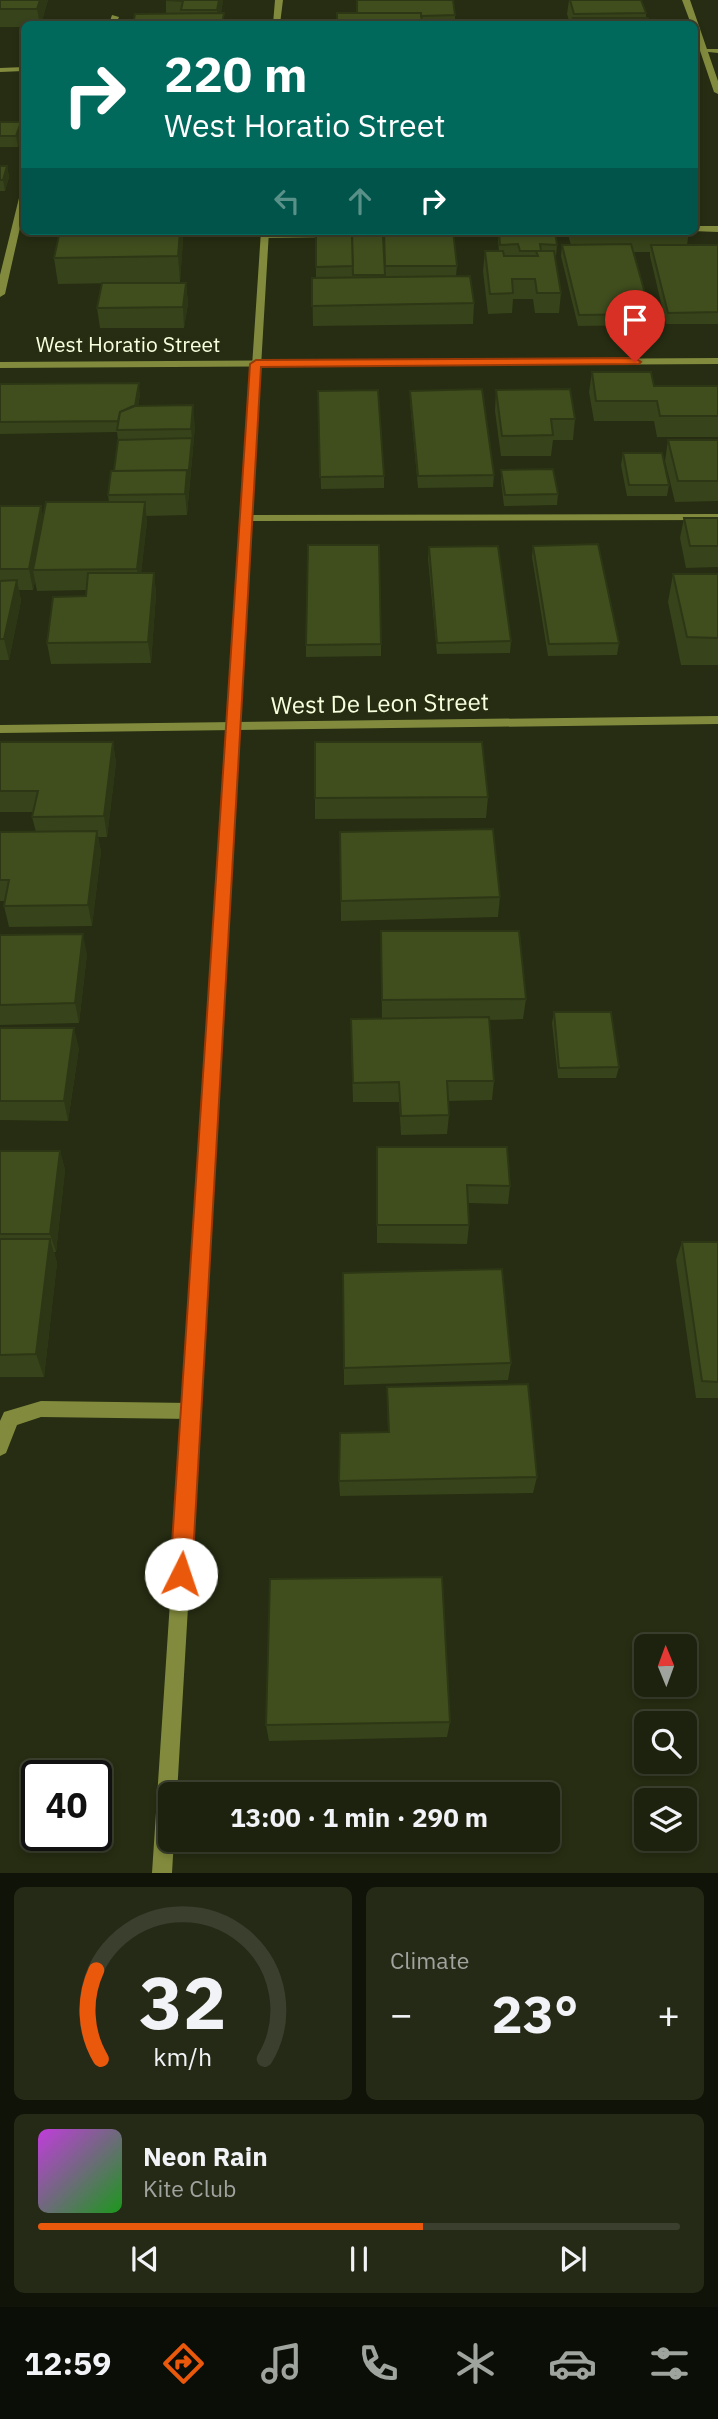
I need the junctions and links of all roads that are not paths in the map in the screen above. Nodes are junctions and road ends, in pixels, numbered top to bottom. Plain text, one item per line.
1 (279, 0) edge
2 (686, 0) edge
3 (277, 21) edge
4 (693, 21) edge
5 (698, 34) edge
6 (704, 51) junction
7 (718, 51) edge
8 (0, 69) edge
9 (21, 69) edge
10 (718, 92) edge
11 (21, 206) edge
12 (698, 229) edge
13 (718, 229) edge
14 (265, 235) edge
15 (0, 294) edge
16 (718, 361) edge
17 (256, 364) junction
18 (0, 365) edge
19 (718, 517) edge
20 (247, 518) junction
21 (718, 720) edge
22 (235, 727) junction
23 (0, 729) edge
24 (191, 1411) junction
25 (0, 1447) edge
26 (162, 1873) edge

1 - 3 street
2 - 4 street
5 - 6 street
6 - 7 street
6 - 10 street
8 - 9 street
11 - 15 street
12 - 13 street
14 - 17 street
16 - 17 street, West Horatio Street
17 - 18 street, West Horatio Street
17 - 20 street
19 - 20 street
20 - 22 street
21 - 22 street, West De Leon Street
22 - 23 street, West De Leon Street
22 - 24 street
24 - 25 street
24 - 26 street

